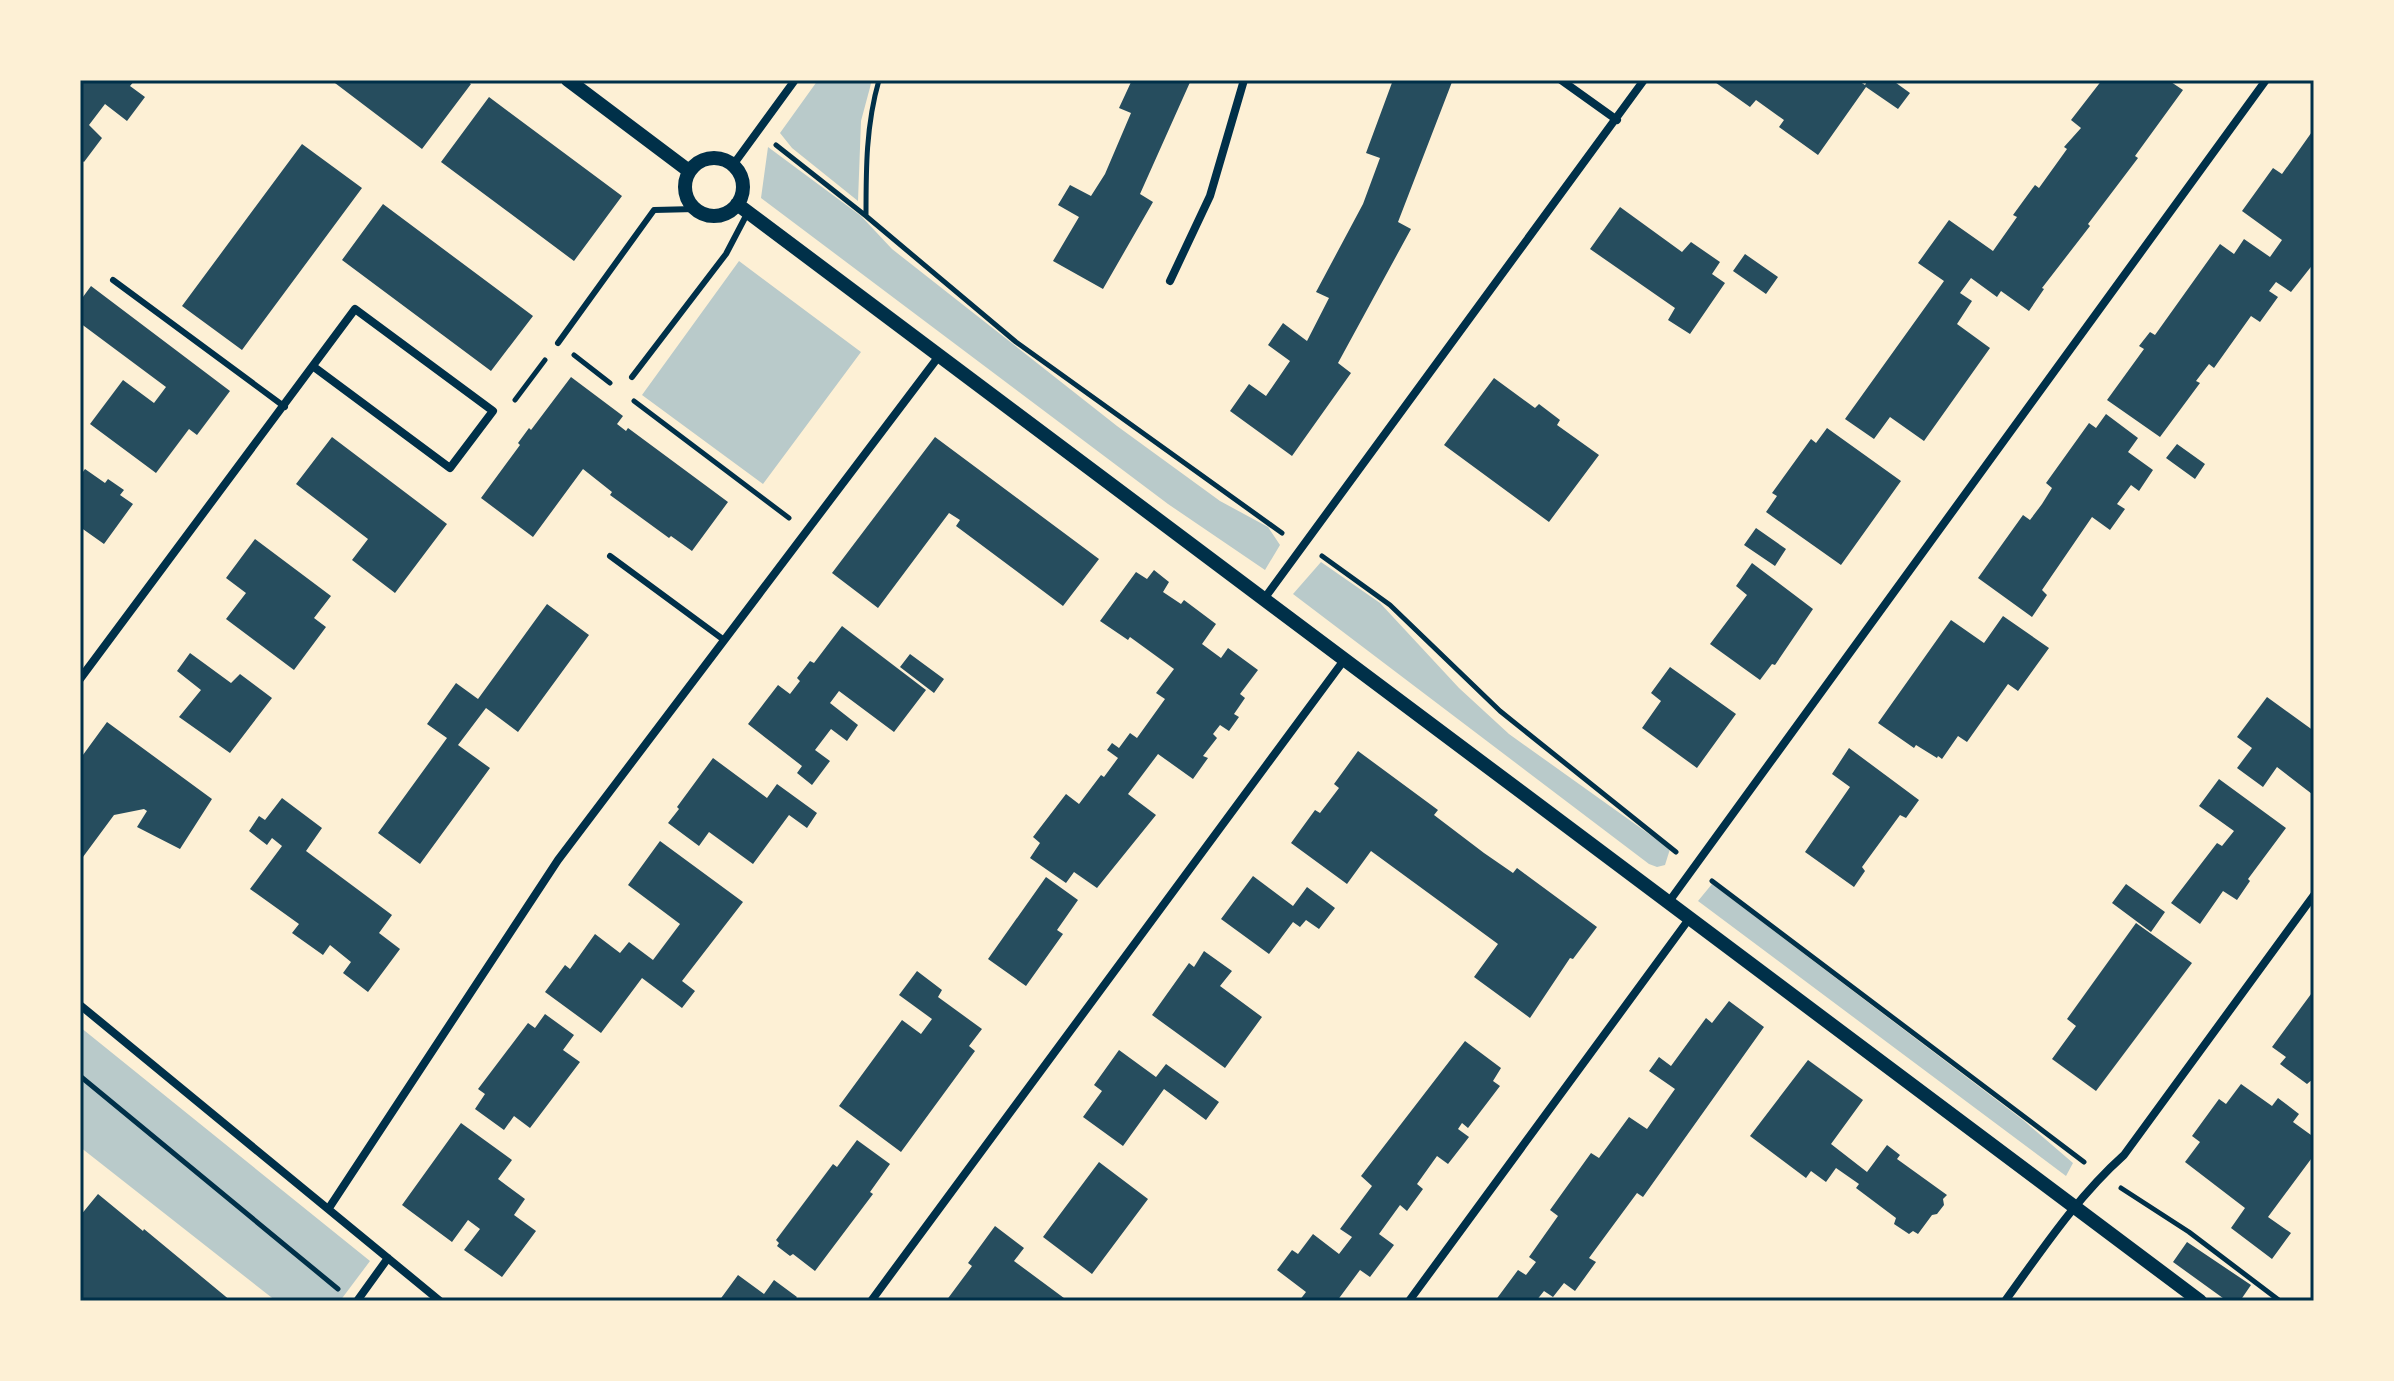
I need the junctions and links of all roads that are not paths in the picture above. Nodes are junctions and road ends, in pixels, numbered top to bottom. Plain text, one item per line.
1 (568, 80) edge
2 (795, 80) edge
3 (1244, 80) edge
4 (1561, 80) edge
5 (1644, 80) edge
6 (2266, 80) edge
7 (1617, 120) junction
8 (733, 165) junction
9 (689, 171) junction
10 (743, 208) junction
11 (695, 209) junction
12 (113, 280) dead end
13 (1170, 281) dead end
14 (558, 343) road end
15 (939, 356) junction
16 (314, 367) junction
17 (632, 377) dead end
18 (285, 407) junction
19 (610, 556) dead end
20 (1264, 599) junction
21 (724, 640) junction
22 (1344, 660) junction
23 (80, 679) edge
24 (2314, 895) edge
25 (1668, 903) junction
26 (1689, 919) junction
27 (80, 1005) edge
28 (2073, 1207) junction
29 (329, 1208) junction
30 (388, 1258) junction
31 (357, 1301) edge
32 (440, 1301) edge
33 (871, 1301) edge
34 (1409, 1301) edge
35 (2005, 1301) edge
36 (2200, 1301) edge

1 - 9 street
2 - 8 street
3 - 13 street
4 - 7 street
5 - 7 street
6 - 25 street
7 - 20 street
8 - 9 street
8 - 10 street
9 - 11 street
10 - 11 street
10 - 15 street
10 - 17 lane
11 - 14 lane
12 - 18 lane
15 - 20 street
15 - 21 street
16 - 16 street
16 - 18 street
18 - 23 street
19 - 21 lane
20 - 22 street
21 - 29 street
22 - 25 street
22 - 33 street
24 - 28 street
25 - 26 street
26 - 28 street
26 - 34 street
27 - 29 street
28 - 35 street
28 - 36 street
29 - 30 street
30 - 31 street
30 - 32 street

